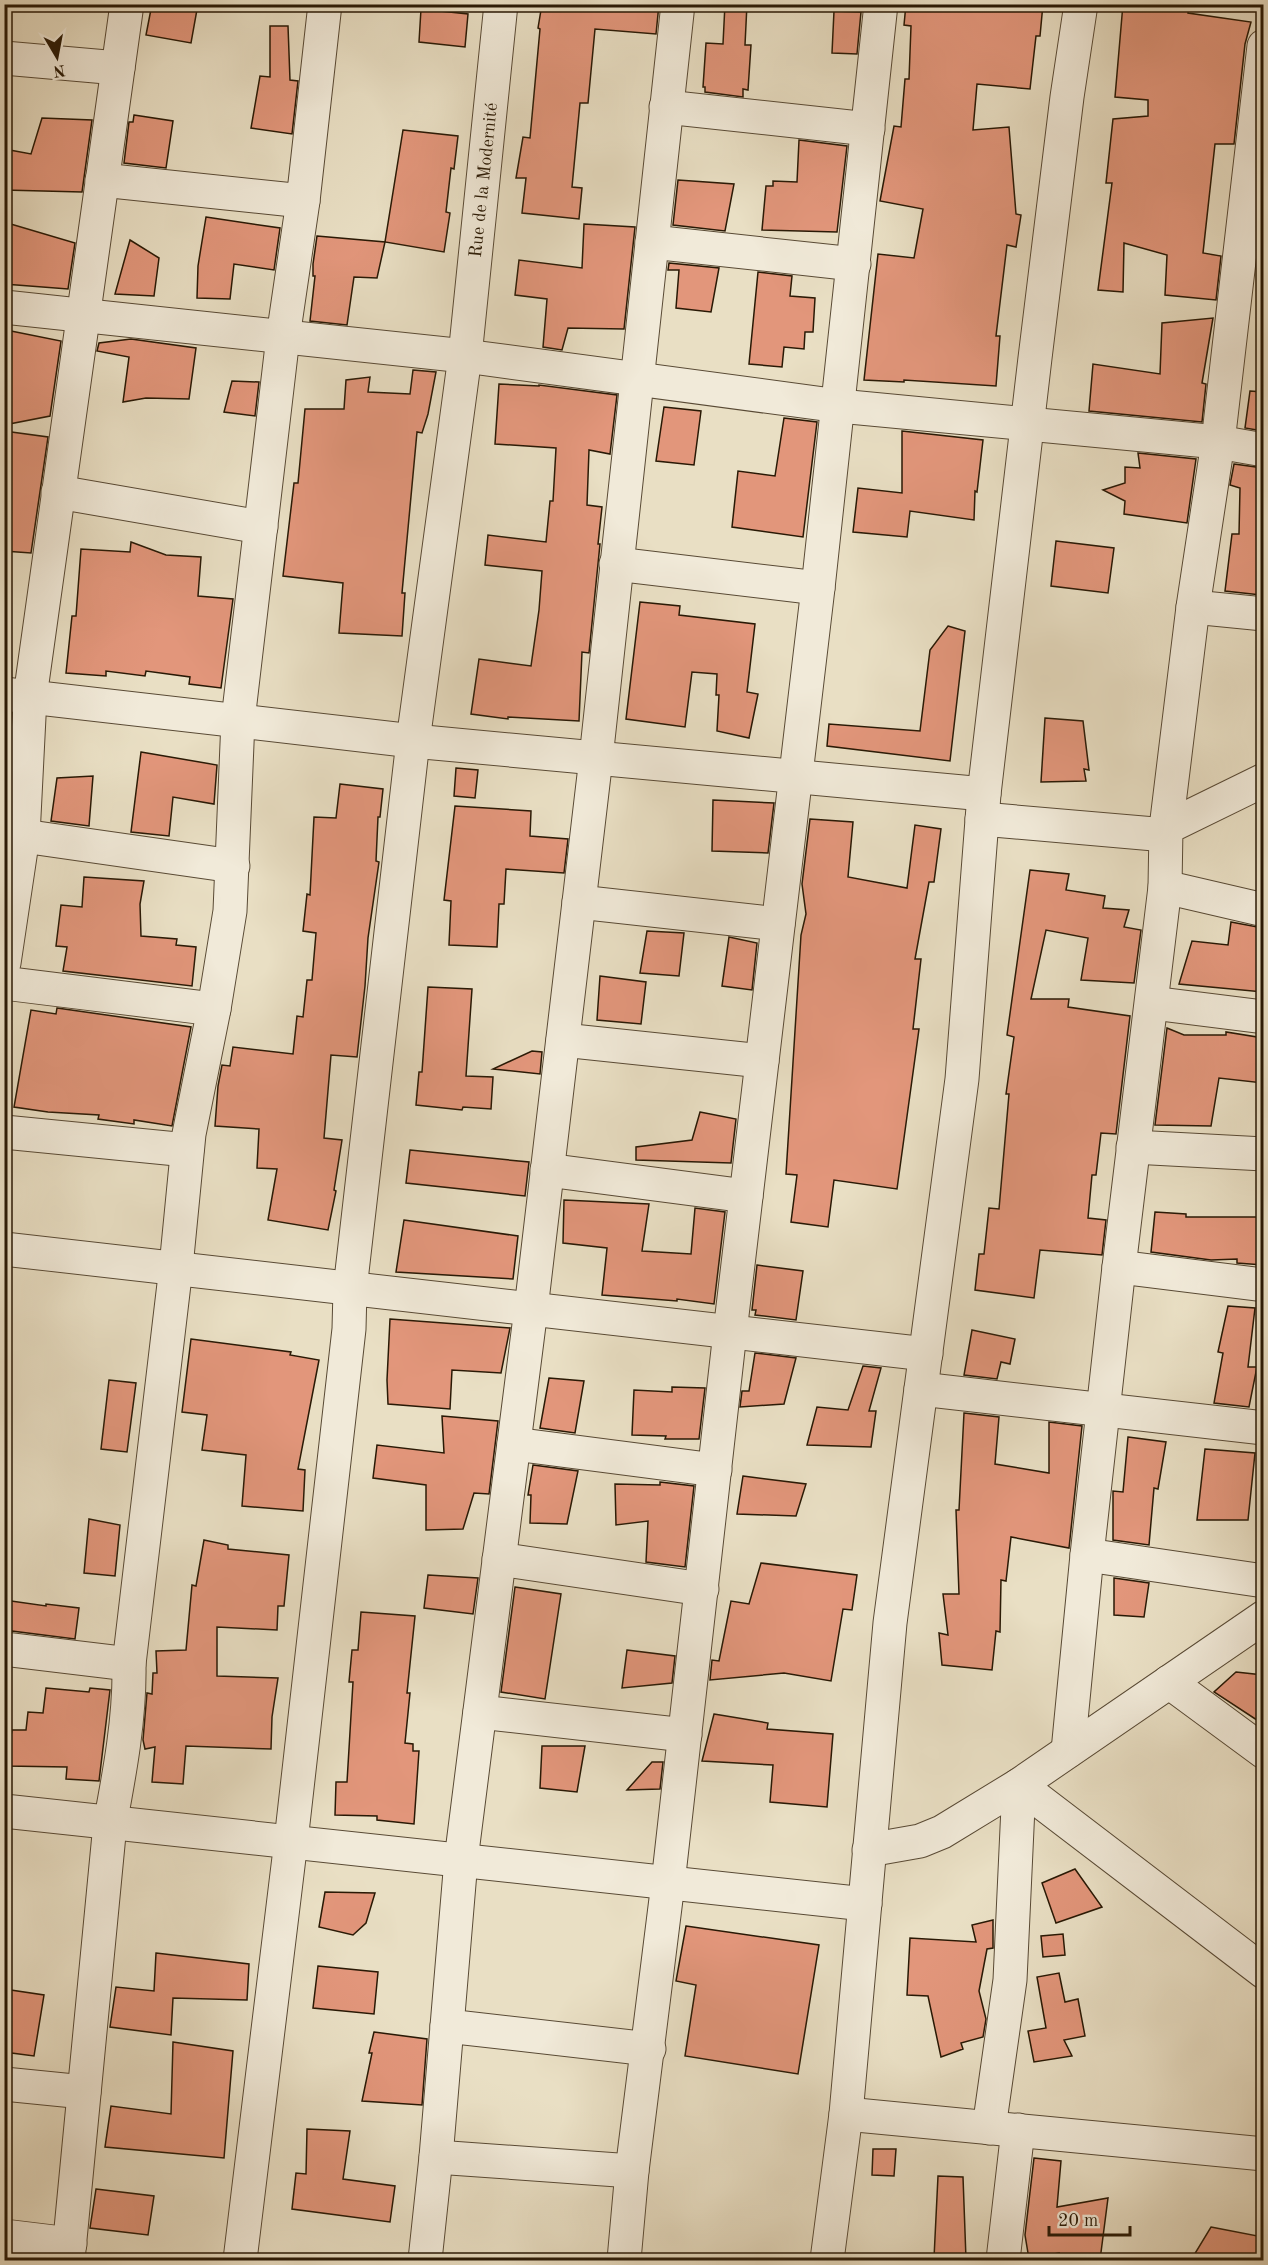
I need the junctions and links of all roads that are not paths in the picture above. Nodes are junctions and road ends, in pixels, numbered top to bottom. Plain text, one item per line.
1 (127, 4) edge
2 (324, 4) edge
3 (501, 4) edge
4 (678, 4) edge
5 (1081, 4) edge
6 (876, 5) edge
7 (1263, 46) edge
8 (4, 58) edge
9 (118, 68) junction
10 (666, 107) junction
11 (868, 129) junction
12 (102, 180) junction
13 (303, 201) junction
14 (652, 242) junction
15 (854, 264) junction
16 (4, 307) edge
17 (84, 315) junction
18 (283, 337) junction
19 (465, 356) junction
20 (637, 379) junction
21 (839, 406) junction
22 (1027, 424) junction
23 (1218, 442) junction
24 (1263, 450) edge
25 (58, 492) junction
26 (261, 527) junction
27 (616, 564) junction
28 (818, 588) junction
29 (1193, 607) junction
30 (1263, 614) edge
31 (17, 696) edge
32 (237, 720) junction
33 (413, 741) junction
34 (596, 758) junction
35 (796, 777) junction
36 (1263, 780) edge
37 (983, 806) junction
38 (1166, 831) junction
39 (23, 836) junction
40 (232, 866) junction
41 (1165, 887) junction
42 (579, 902) junction
43 (1263, 910) edge
44 (778, 924) junction
45 (4, 963) edge
46 (4, 983) edge
47 (1152, 1003) junction
48 (214, 1009) junction
49 (1263, 1017) edge
50 (563, 1041) junction
51 (762, 1060) junction
52 (4, 1132) edge
53 (1133, 1147) junction
54 (187, 1150) junction
55 (1263, 1154) edge
56 (547, 1170) junction
57 (746, 1196) junction
58 (4, 1249) edge
59 (1119, 1267) junction
60 (176, 1268) junction
61 (1263, 1285) edge
62 (350, 1289) junction
63 (531, 1309) junction
64 (730, 1332) junction
65 (926, 1354) junction
66 (921, 1389) junction
67 (1103, 1410) junction
68 (1263, 1428) edge
69 (514, 1444) junction
70 (715, 1470) junction
71 (1087, 1555) junction
72 (499, 1559) junction
73 (1263, 1581) edge
74 (702, 1589) junction
75 (1263, 1617) edge
76 (4, 1649) edge
77 (129, 1664) junction
78 (1169, 1682) junction
79 (480, 1712) junction
80 (685, 1734) junction
81 (1068, 1751) junction
82 (1263, 1752) edge
83 (1019, 1785) junction
84 (4, 1811) edge
85 (110, 1824) junction
86 (291, 1841) junction
87 (870, 1850) junction
88 (462, 1860) junction
89 (668, 1883) junction
90 (865, 1905) junction
91 (1263, 1972) edge
92 (447, 2026) junction
93 (649, 2049) junction
94 (4, 2084) edge
95 (84, 2092) junction
96 (846, 2114) junction
97 (1004, 2129) junction
98 (1263, 2154) edge
99 (436, 2157) junction
100 (632, 2171) junction
101 (4, 2236) edge
102 (69, 2252) edge
103 (240, 2260) edge
104 (425, 2260) edge
105 (624, 2260) edge
106 (827, 2260) edge
107 (1003, 2260) edge

1 - 9 street
2 - 13 street
3 - 19 street, Rue de la Modernité
4 - 10 street
5 - 22 street
6 - 11 street
7 - 23 street
8 - 9 street
9 - 12 street
10 - 11 street
10 - 14 street
11 - 15 street
12 - 13 street
12 - 17 street
13 - 18 street
14 - 15 street
14 - 20 street
15 - 21 street
16 - 17 street
17 - 18 street
17 - 25 street
18 - 19 street
18 - 26 street
19 - 20 street
19 - 33 street, Rue de la Modernité
20 - 21 street
20 - 27 street
21 - 22 street
21 - 28 street
22 - 23 street
22 - 37 street
23 - 24 street
23 - 29 street
25 - 26 street
25 - 31 street
26 - 32 street
27 - 28 street
27 - 34 street
28 - 35 street
29 - 30 street
29 - 38 street
31 - 32 street
31 - 39 street
32 - 33 street
32 - 40 street
33 - 34 street
33 - 62 street, Rue de la Modernité
34 - 35 street
34 - 42 street
35 - 37 street
35 - 44 street
36 - 38 street
37 - 38 street
37 - 65 street
38 - 41 street
39 - 40 street
39 - 45 street
40 - 48 street
41 - 43 street
41 - 47 street
42 - 44 street
42 - 50 street
44 - 51 street
46 - 48 street
47 - 49 street
47 - 53 street
48 - 54 street
50 - 51 street
50 - 56 street
51 - 57 street
52 - 54 street
53 - 55 street
53 - 59 street
54 - 60 street
56 - 57 street
56 - 63 street
57 - 64 street
58 - 60 street
59 - 61 street
59 - 67 street
60 - 62 street
60 - 77 street
62 - 63 street
62 - 86 street, Rue de la Modernité
63 - 64 street
63 - 69 street
64 - 65 street
64 - 70 street
65 - 66 street
66 - 67 street
66 - 87 street
67 - 68 street
67 - 71 street
69 - 70 street
69 - 72 street
70 - 74 street
71 - 73 street
71 - 81 street
72 - 74 street
72 - 79 street
74 - 80 street
75 - 78 street
76 - 77 street
77 - 85 street
78 - 81 street
78 - 82 street
79 - 80 street
79 - 88 street
80 - 89 street
81 - 83 street
83 - 87 street
83 - 91 street
83 - 97 street
84 - 85 street
85 - 86 street
85 - 95 street
86 - 88 street
86 - 103 street, Rue de la Modernité
87 - 90 street
88 - 89 street
88 - 92 street
89 - 90 street
89 - 93 street
90 - 96 street
92 - 93 street
92 - 99 street
93 - 100 street
94 - 95 street
95 - 102 street
96 - 97 street
96 - 106 street
97 - 98 street
97 - 107 street
99 - 100 street
99 - 104 street
100 - 105 street
101 - 102 street

